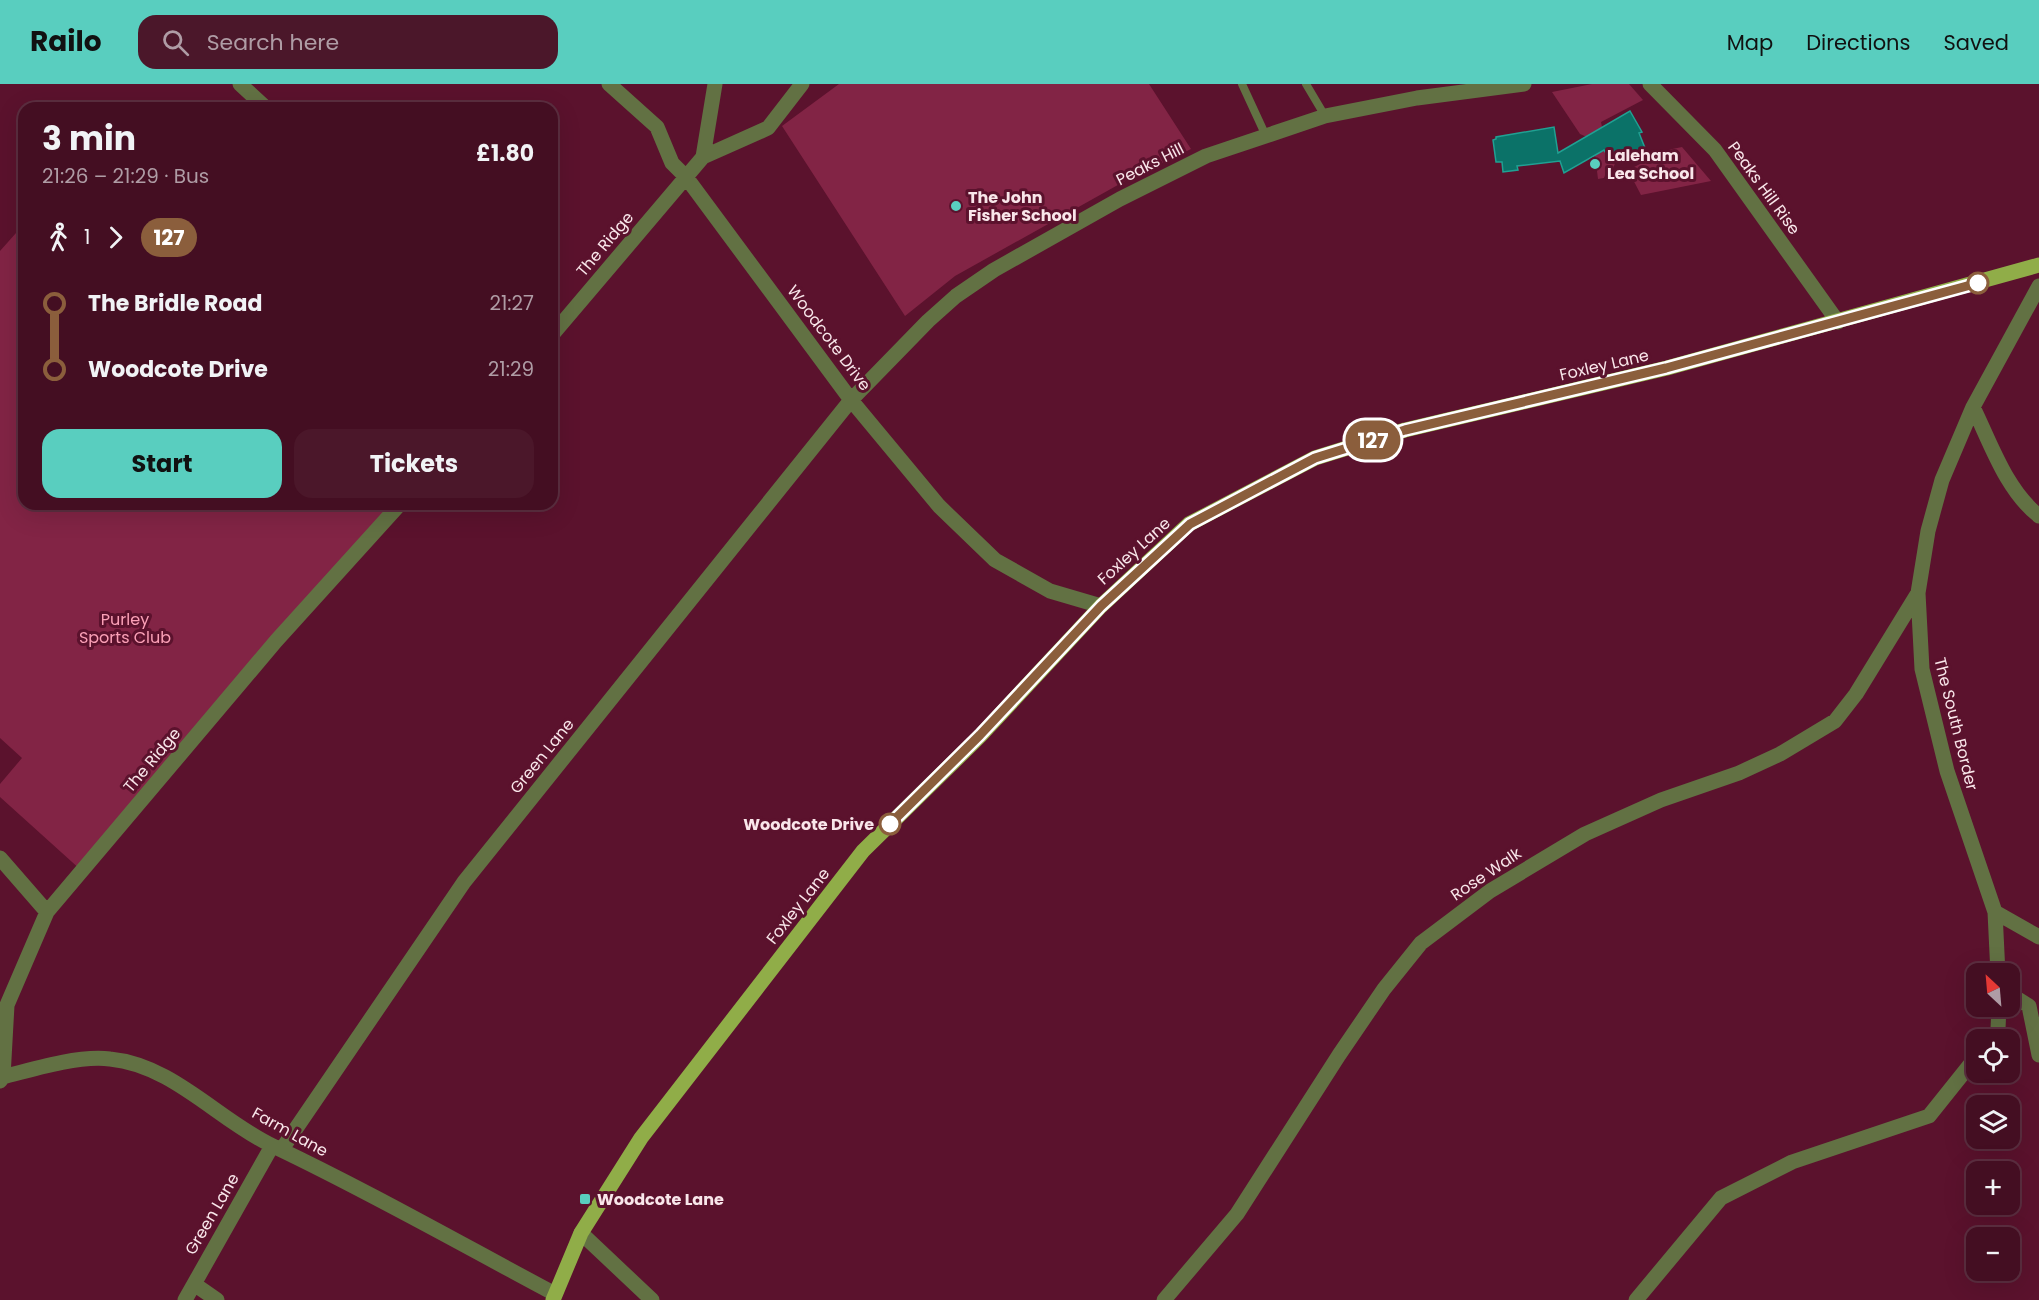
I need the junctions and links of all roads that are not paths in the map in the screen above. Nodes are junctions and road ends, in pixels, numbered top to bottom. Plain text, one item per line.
1 (240, 84) edge
2 (609, 84) edge
3 (715, 84) edge
4 (802, 84) edge
5 (1242, 84) edge
6 (1306, 84) edge
7 (1524, 84) edge
8 (1650, 84) edge
9 (260, 102) edge
10 (1325, 116) junction
11 (1266, 136) junction
12 (703, 157) junction
13 (686, 177) junction
14 (2039, 265) edge
15 (2039, 286) edge
16 (1838, 322) junction
17 (558, 328) edge
18 (851, 399) junction
19 (1973, 407) junction
20 (395, 510) edge
21 (2039, 516) edge
22 (1917, 593) junction
23 (1101, 606) junction
24 (0, 858) edge
25 (48, 912) junction
26 (1995, 912) junction
27 (2039, 937) edge
28 (1997, 963) edge
29 (2020, 1000) edge
30 (2039, 1055) edge
31 (1966, 1070) edge
32 (1, 1079) edge
33 (277, 1148) junction
34 (581, 1233) junction
35 (194, 1284) junction
36 (554, 1297) edge
37 (184, 1300) edge
38 (217, 1300) edge
39 (652, 1300) edge
40 (1164, 1300) edge
41 (1636, 1300) edge

1 - 9 street
2 - 13 street, Woodcote Drive
3 - 12 street
4 - 12 street
5 - 11 lane
6 - 10 lane
7 - 10 street, Peaks Hill
8 - 16 street, Peaks Hill Rise
10 - 11 street, Peaks Hill
11 - 18 street, Peaks Hill
12 - 13 street, The Ridge
13 - 17 street, The Ridge
13 - 18 street, Woodcote Drive
14 - 16 main road, Foxley Lane
15 - 19 street, The South Border
16 - 23 main road, Foxley Lane
18 - 23 street, Woodcote Drive
18 - 33 street, Green Lane
19 - 21 street
19 - 22 street, The South Border
20 - 25 street, The Ridge
22 - 26 street, The South Border
22 - 40 street, Rose Walk
23 - 34 main road, Foxley Lane
24 - 25 street
25 - 32 street, The Ridge
26 - 27 street
26 - 28 street, The South Border
29 - 30 street
31 - 41 street
32 - 33 street, Farm Lane
33 - 35 street, Green Lane
33 - 36 street, Farm Lane
34 - 36 main road, Foxley Lane
34 - 39 street
35 - 37 street, Green Lane
35 - 38 street

